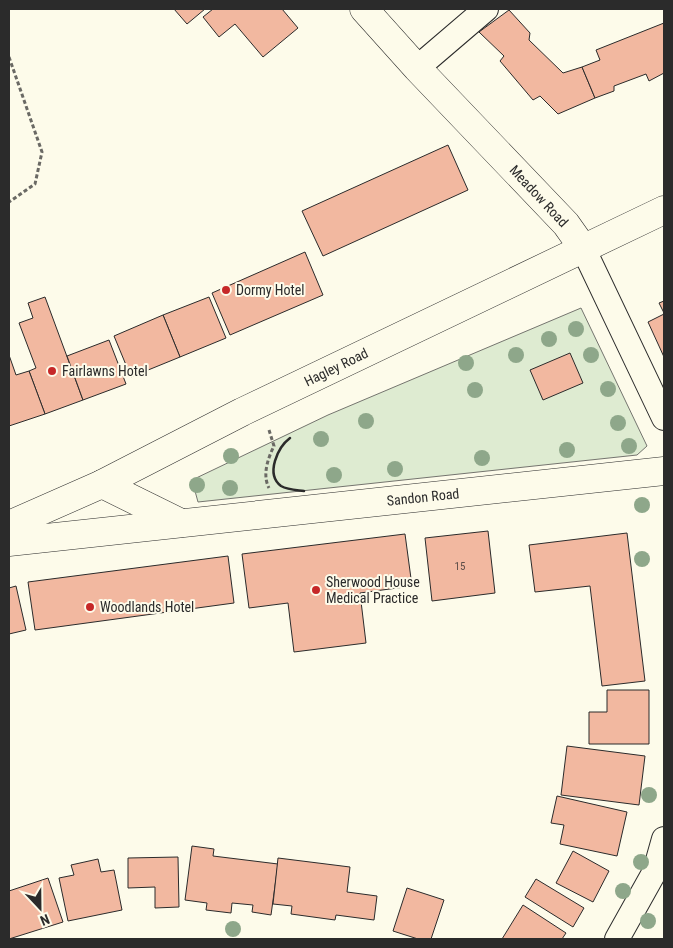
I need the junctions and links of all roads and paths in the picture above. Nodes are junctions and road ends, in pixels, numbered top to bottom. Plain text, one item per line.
1 (364, 9) edge
2 (486, 9) edge
3 (9, 57) edge
4 (417, 68) junction
5 (9, 202) edge
6 (664, 210) edge
7 (583, 248) junction
8 (259, 403) junction
9 (664, 418) edge
10 (664, 475) edge
11 (102, 484) junction
12 (288, 511) junction
13 (181, 523) junction
14 (9, 525) edge
15 (9, 542) edge
16 (664, 839) edge
17 (617, 939) edge

1 - 4 main road, Meadow Road
2 - 4 street
3 - 5 path
4 - 7 main road, Meadow Road
6 - 7 main road, Hagley Road
7 - 8 main road, Hagley Road
7 - 9 street, Meadow Road
8 - 11 main road, Hagley Road
8 - 12 path
10 - 12 main road, Sandon Road
11 - 13 main road
11 - 14 main road, Hagley Road
12 - 13 main road, Sandon Road
13 - 15 main road, Sandon Road
16 - 17 street

